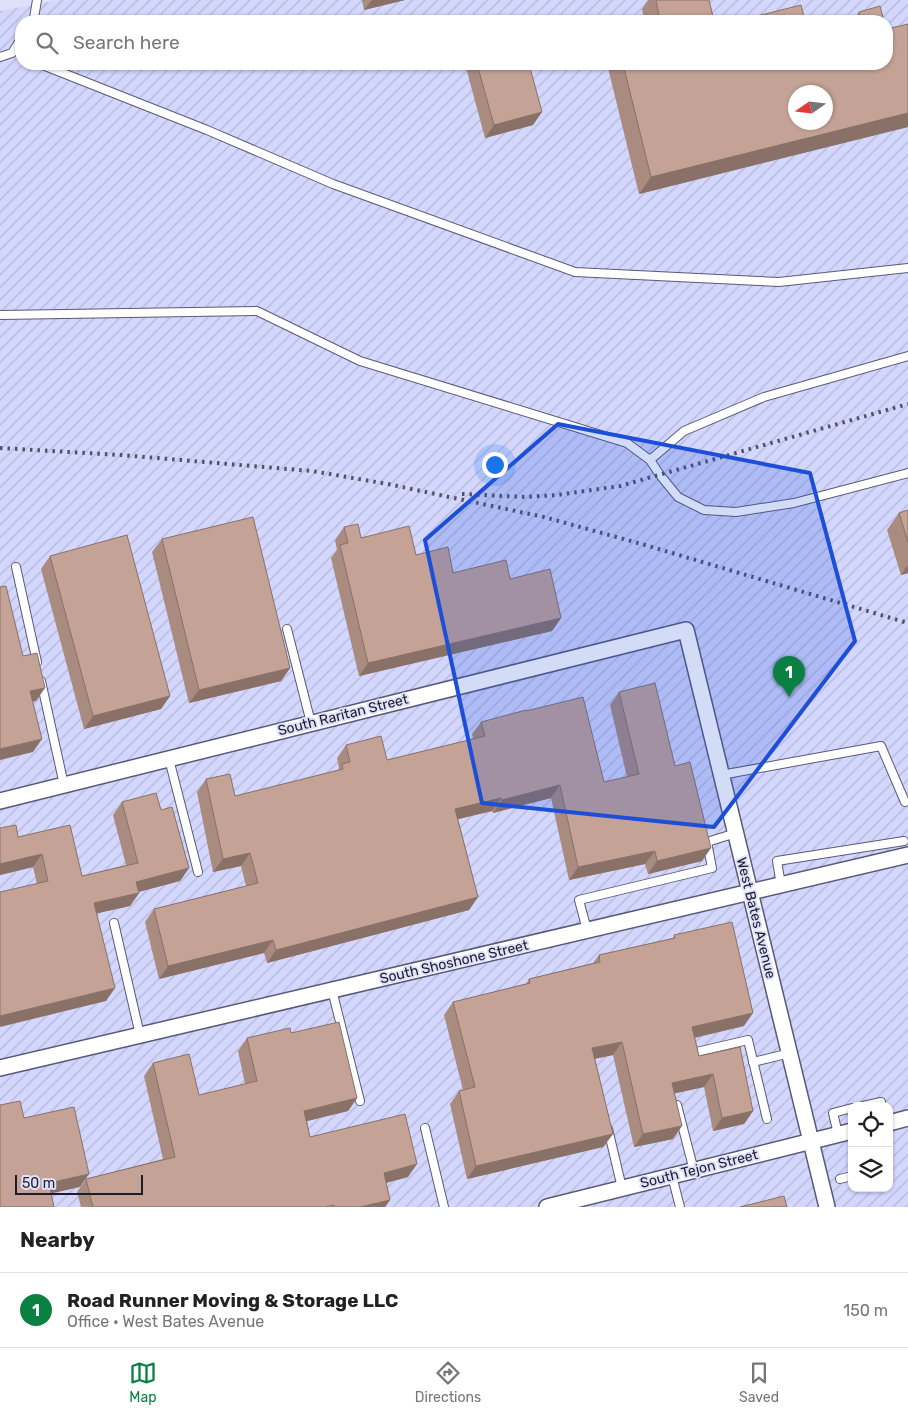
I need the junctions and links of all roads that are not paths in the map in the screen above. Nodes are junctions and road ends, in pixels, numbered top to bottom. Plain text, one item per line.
1 (37, 0) edge
2 (34, 15) edge
3 (15, 48) edge
4 (12, 53) junction
5 (15, 54) edge
6 (0, 57) edge
7 (55, 70) edge
8 (908, 268) edge
9 (0, 315) edge
10 (908, 356) edge
11 (650, 460) junction
12 (908, 473) edge
13 (16, 567) dead end
14 (287, 630) dead end
15 (686, 630) joint
16 (311, 723) junction
17 (170, 758) junction
18 (721, 775) junction
19 (64, 785) junction
20 (0, 801) edge
21 (904, 802) dead end
22 (736, 833) junction
23 (906, 848) edge
24 (198, 872) dead end
25 (781, 885) junction
26 (750, 892) junction
27 (114, 923) dead end
28 (587, 930) junction
29 (332, 990) junction
30 (140, 1036) junction
31 (692, 1053) edge
32 (790, 1053) junction
33 (753, 1062) junction
34 (0, 1068) edge
35 (675, 1099) edge
36 (360, 1101) dead end
37 (848, 1109) edge
38 (605, 1118) edge
39 (908, 1118) edge
40 (767, 1119) dead end
41 (893, 1122) edge
42 (425, 1128) dead end
43 (845, 1133) edge
44 (811, 1140) junction
45 (694, 1171) junction
46 (672, 1176) junction
47 (848, 1177) edge
48 (840, 1179) dead end
49 (622, 1188) junction
50 (568, 1204) edge
51 (444, 1207) edge
52 (547, 1207) edge
53 (680, 1207) edge
54 (827, 1207) edge

1 - 2 lane
3 - 4 lane
4 - 5 lane
4 - 6 lane
7 - 8 lane
9 - 11 lane
10 - 11 lane
11 - 12 lane
13 - 19 lane
14 - 16 lane
15 - 16 street, South Raritan Street
15 - 18 street, West Bates Avenue
16 - 17 street, South Raritan Street
17 - 19 street, South Raritan Street
17 - 24 lane
18 - 21 lane
18 - 22 street, West Bates Avenue
19 - 20 street, South Raritan Street
22 - 26 street, West Bates Avenue
22 - 28 lane
23 - 25 street, South Shoshone Street
23 - 25 lane
25 - 26 street, South Shoshone Street
26 - 28 street, South Shoshone Street
26 - 32 street, West Bates Avenue
27 - 30 lane
28 - 29 street, South Shoshone Street
29 - 30 street, South Shoshone Street
29 - 36 lane
30 - 34 street, South Shoshone Street
31 - 33 lane
32 - 33 lane
32 - 44 street, West Bates Avenue
33 - 40 lane
35 - 45 lane
37 - 43 lane
38 - 49 lane
39 - 41 street
42 - 51 lane
43 - 44 street, South Tejon Street
44 - 45 street, South Tejon Street
44 - 54 street, West Bates Avenue
45 - 46 street, South Tejon Street
46 - 49 street, South Tejon Street
46 - 53 lane
47 - 48 lane
49 - 50 street, South Tejon Street
50 - 52 street, South Tejon Street

